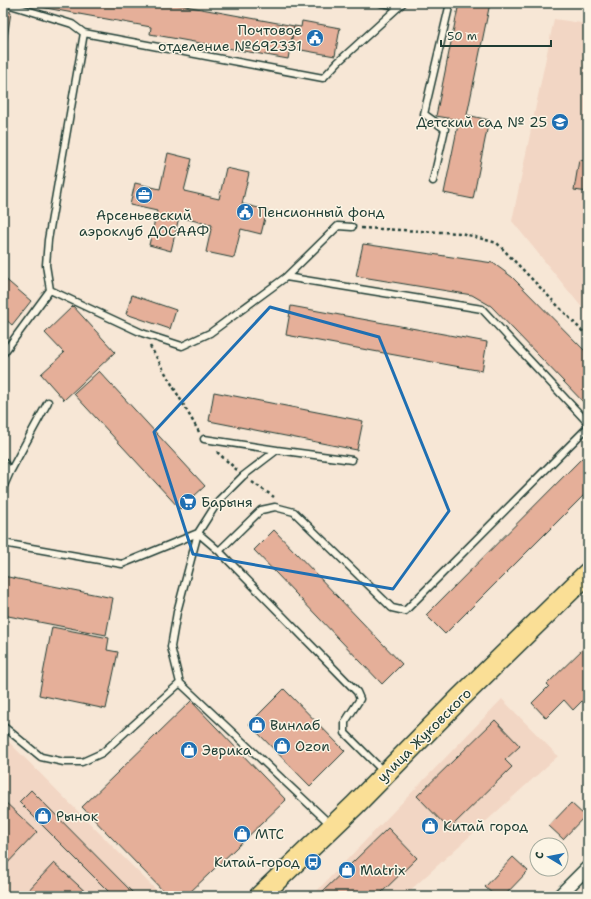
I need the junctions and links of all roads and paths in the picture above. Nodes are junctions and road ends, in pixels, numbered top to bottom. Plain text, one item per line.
1 (4, 3) edge
2 (381, 3) edge
3 (450, 3) edge
4 (401, 5) edge
5 (84, 33) junction
6 (433, 182) dead end
7 (352, 227) joint
8 (286, 277) junction
9 (50, 290) junction
10 (588, 337) edge
11 (3, 354) edge
12 (48, 402) dead end
13 (588, 423) edge
14 (588, 427) edge
15 (204, 439) dead end
16 (277, 450) junction
17 (352, 460) dead end
18 (3, 461) edge
19 (10, 472) junction
20 (3, 488) edge
21 (198, 533) junction
22 (3, 544) edge
23 (219, 551) junction
24 (588, 573) edge
25 (180, 683) junction
26 (3, 726) edge
27 (386, 774) junction
28 (332, 826) junction
29 (588, 867) edge
30 (260, 896) edge
31 (559, 896) edge

1 - 5 lane
2 - 4 lane
3 - 6 lane
4 - 5 lane
5 - 9 lane
7 - 8 lane
7 - 10 path
8 - 9 lane
8 - 13 lane
9 - 11 lane
12 - 19 lane
14 - 23 lane
15 - 16 lane
16 - 17 lane
16 - 21 lane
18 - 19 lane
19 - 20 lane
21 - 22 lane
21 - 23 lane
21 - 25 lane
23 - 27 lane
24 - 27 main road, улица Жуковского
25 - 26 lane
25 - 28 lane
27 - 28 main road, улица Жуковского
28 - 30 main road, улица Жуковского
29 - 31 street

